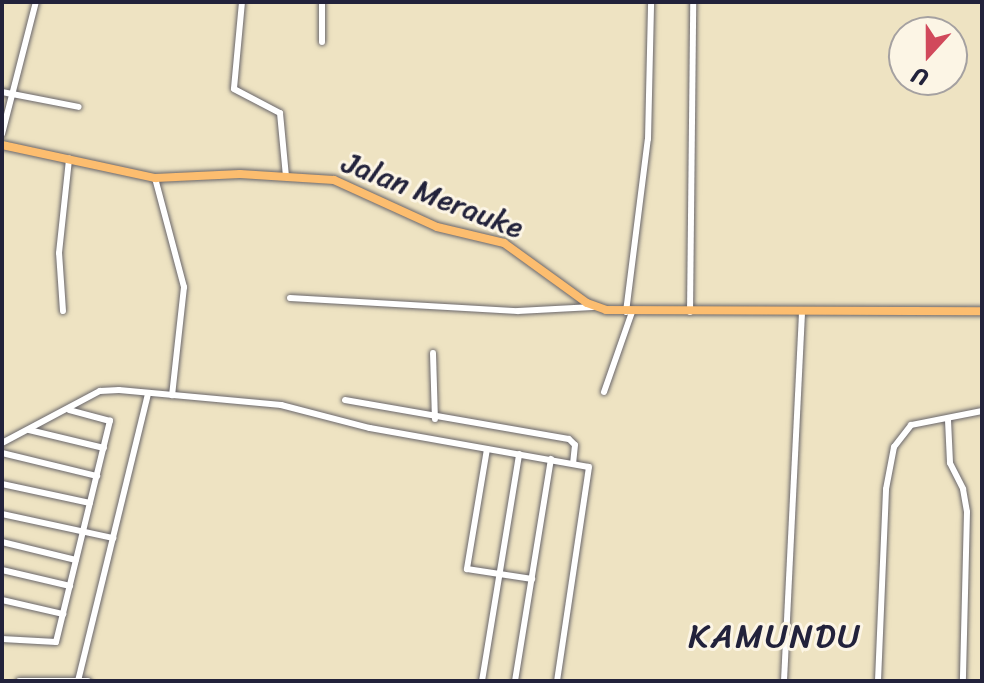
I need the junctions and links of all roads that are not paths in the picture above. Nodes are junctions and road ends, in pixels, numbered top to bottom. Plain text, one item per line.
1 (36, 2) edge
2 (242, 2) edge
3 (322, 2) edge
4 (651, 2) edge
5 (693, 2) edge
6 (322, 42) dead end
7 (6, 93) edge
8 (79, 107) dead end
9 (2, 134) edge
10 (2, 145) edge
11 (69, 159) junction
12 (286, 176) junction
13 (155, 178) junction
14 (290, 298) dead end
15 (593, 307) junction
16 (63, 311) dead end
17 (982, 311) edge
18 (629, 312) junction
19 (690, 312) junction
20 (802, 312) junction
21 (433, 353) dead end
22 (604, 392) dead end
23 (148, 394) junction
24 (172, 395) junction
25 (345, 400) dead end
26 (69, 410) junction
27 (982, 411) edge
28 (435, 419) junction
29 (948, 420) junction
30 (28, 430) junction
31 (2, 443) edge
32 (104, 448) junction
33 (487, 449) junction
34 (2, 453) edge
35 (519, 454) junction
36 (551, 459) junction
37 (573, 463) junction
38 (97, 476) junction
39 (2, 484) edge
40 (90, 503) junction
41 (2, 514) edge
42 (83, 531) junction
43 (113, 538) junction
44 (2, 542) edge
45 (76, 560) junction
46 (2, 570) edge
47 (500, 574) junction
48 (532, 579) junction
49 (70, 586) junction
50 (2, 600) edge
51 (63, 614) junction
52 (2, 639) edge
53 (19, 681) edge
54 (78, 681) edge
55 (88, 681) edge
56 (482, 681) edge
57 (515, 681) edge
58 (557, 681) edge
59 (784, 681) edge
60 (878, 681) edge
61 (963, 681) edge

1 - 7 street
2 - 12 street
3 - 6 street
4 - 18 street
5 - 19 street
7 - 8 street
7 - 9 street
10 - 11 highway, Jalan Merauke
11 - 13 highway, Jalan Merauke
11 - 16 street
12 - 13 highway, Jalan Merauke
12 - 15 highway, Jalan Merauke
13 - 24 street
14 - 15 street
15 - 18 highway, Jalan Merauke
17 - 20 highway, Jalan Merauke
18 - 19 highway, Jalan Merauke
18 - 22 street
19 - 20 highway, Jalan Merauke
20 - 59 street
21 - 28 street
23 - 24 street
23 - 26 street
23 - 43 street
24 - 33 street
25 - 28 street
26 - 30 street
26 - 32 street
27 - 29 street
28 - 37 street
29 - 60 street
29 - 61 street
30 - 31 street
30 - 32 street
32 - 38 street
33 - 35 street
33 - 47 street
34 - 38 street
35 - 36 street
35 - 47 street
36 - 37 street
36 - 48 street
37 - 58 street
38 - 40 street
39 - 40 street
40 - 42 street
41 - 42 street
42 - 43 street
42 - 45 street
43 - 54 street
44 - 45 street
45 - 49 street
46 - 49 street
47 - 48 street
47 - 56 street
48 - 57 street
49 - 51 street
50 - 51 street
51 - 52 street
53 - 54 street
54 - 55 street

